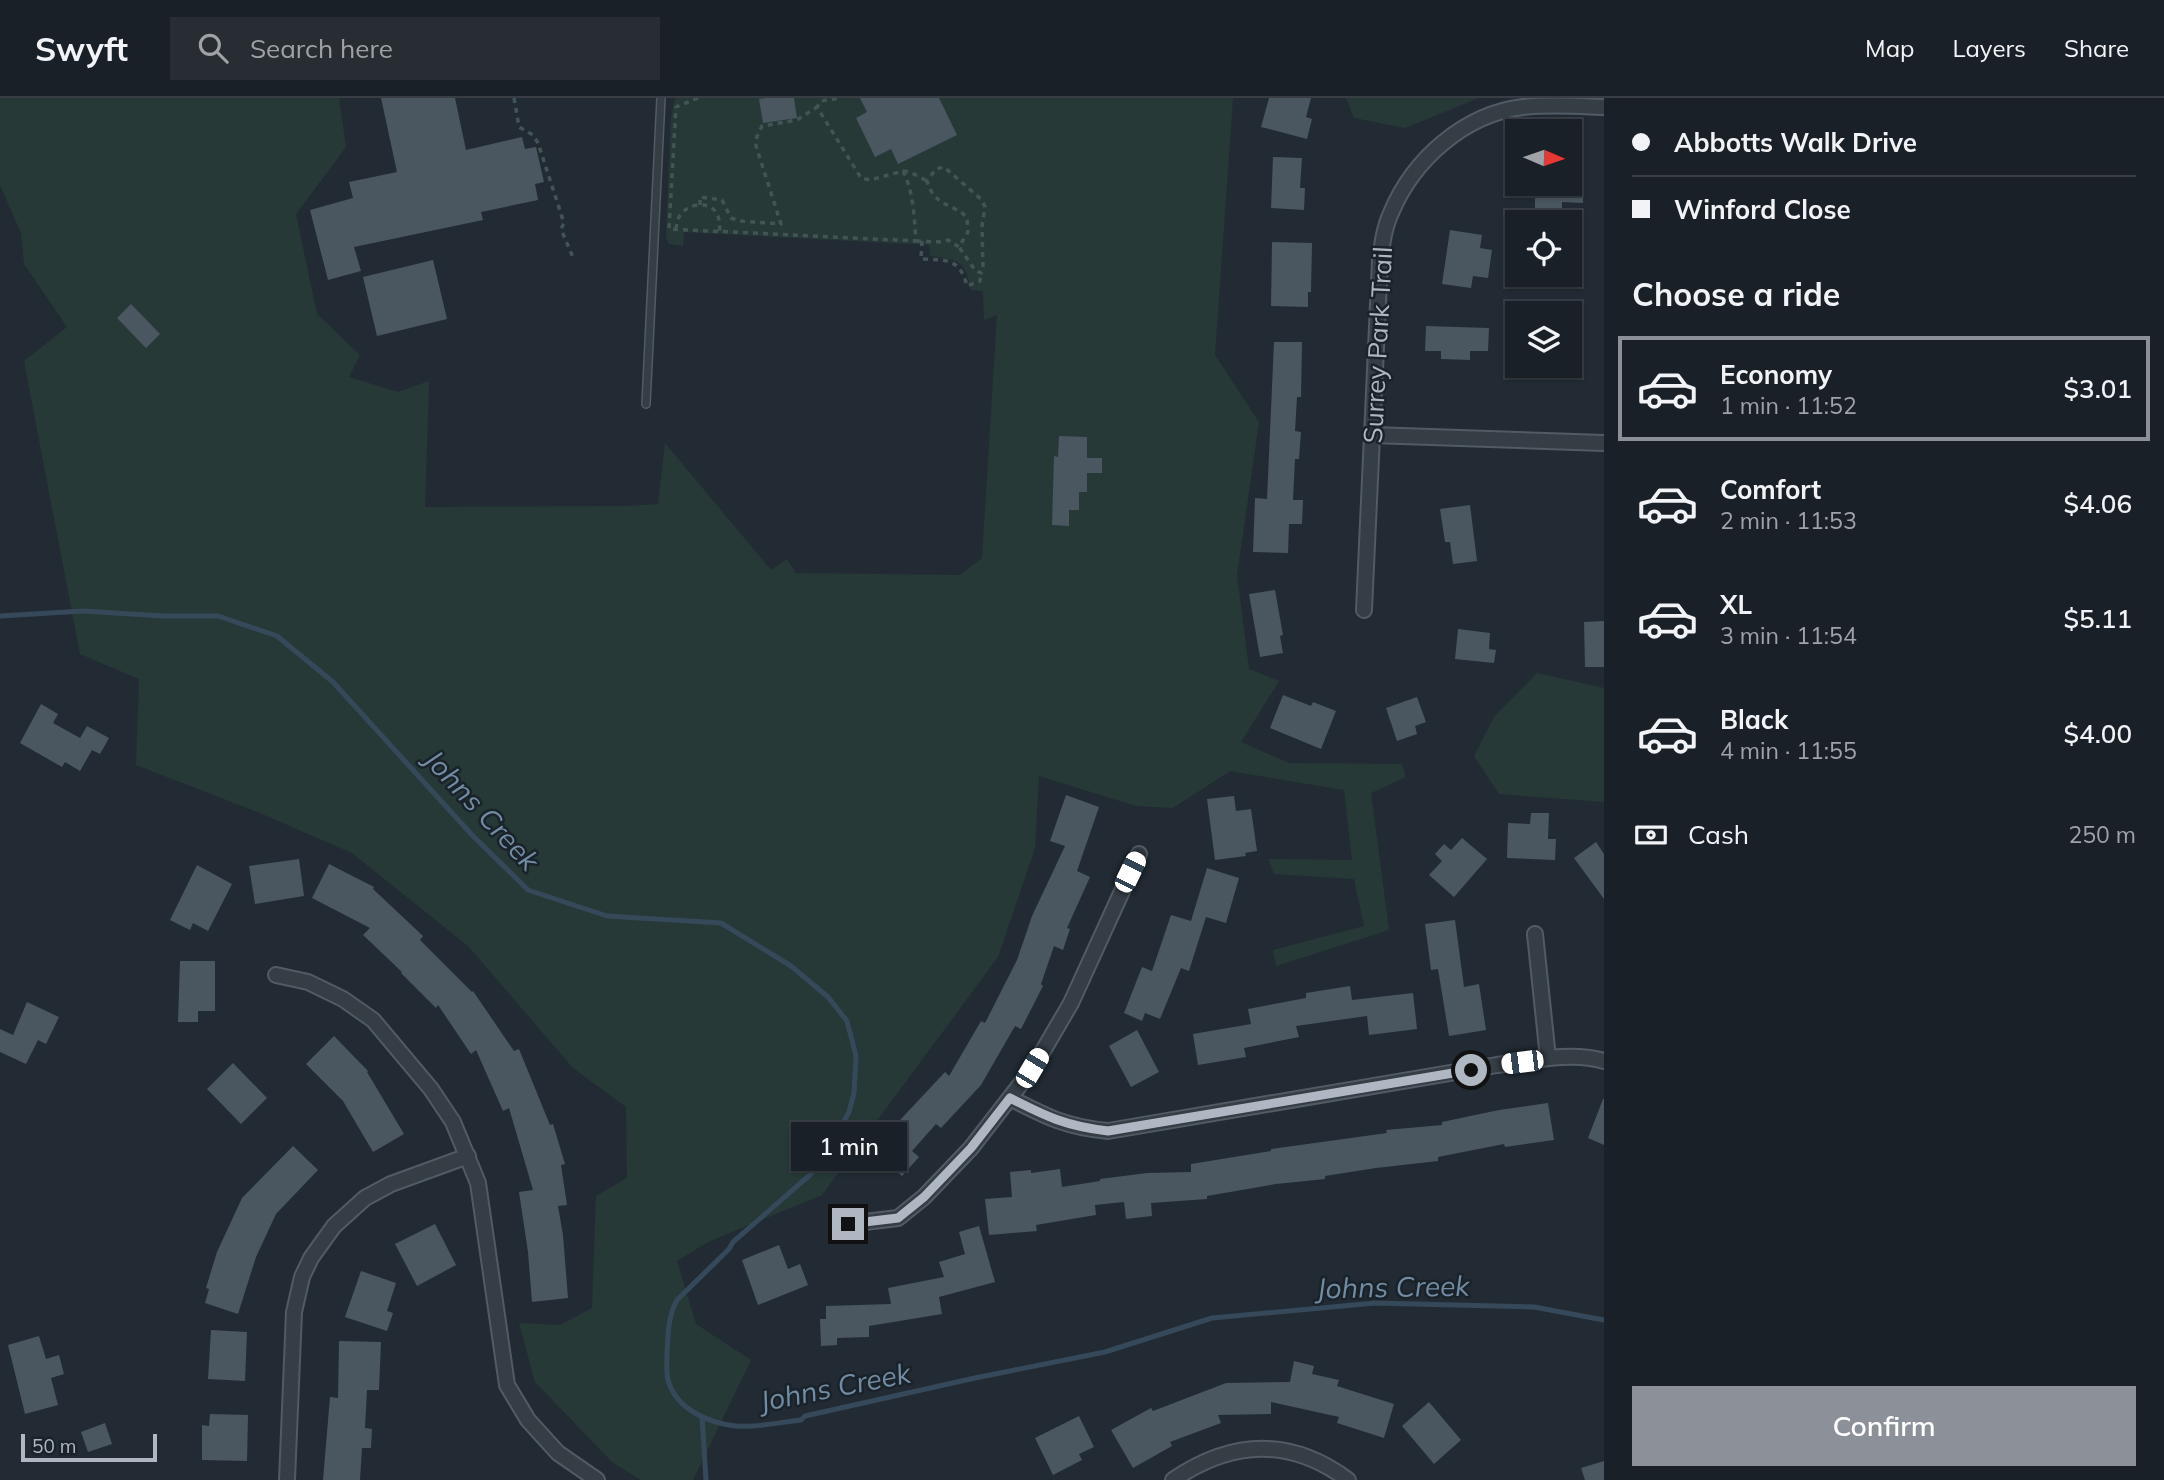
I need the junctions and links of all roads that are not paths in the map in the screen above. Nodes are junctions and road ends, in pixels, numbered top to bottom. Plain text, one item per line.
1 (661, 98) edge
2 (1604, 107) edge
3 (646, 404) dead end
4 (1372, 435) junction
5 (1604, 443) edge
6 (1364, 610) dead end
7 (1139, 854) dead end
8 (1535, 934) dead end
9 (276, 975) dead end
10 (1548, 1058) junction
11 (1604, 1060) edge
12 (1010, 1098) junction
13 (468, 1156) junction
14 (848, 1224) dead end
15 (287, 1480) edge
16 (597, 1480) edge
17 (1173, 1480) edge
18 (1348, 1480) edge

1 - 3 lane
2 - 4 street, Surrey Park Trail
4 - 5 street
4 - 6 street, Surrey Park Trail
7 - 12 street
8 - 10 street
9 - 13 street
10 - 11 street
10 - 12 street
12 - 14 street
13 - 15 street
13 - 16 street
17 - 18 street

